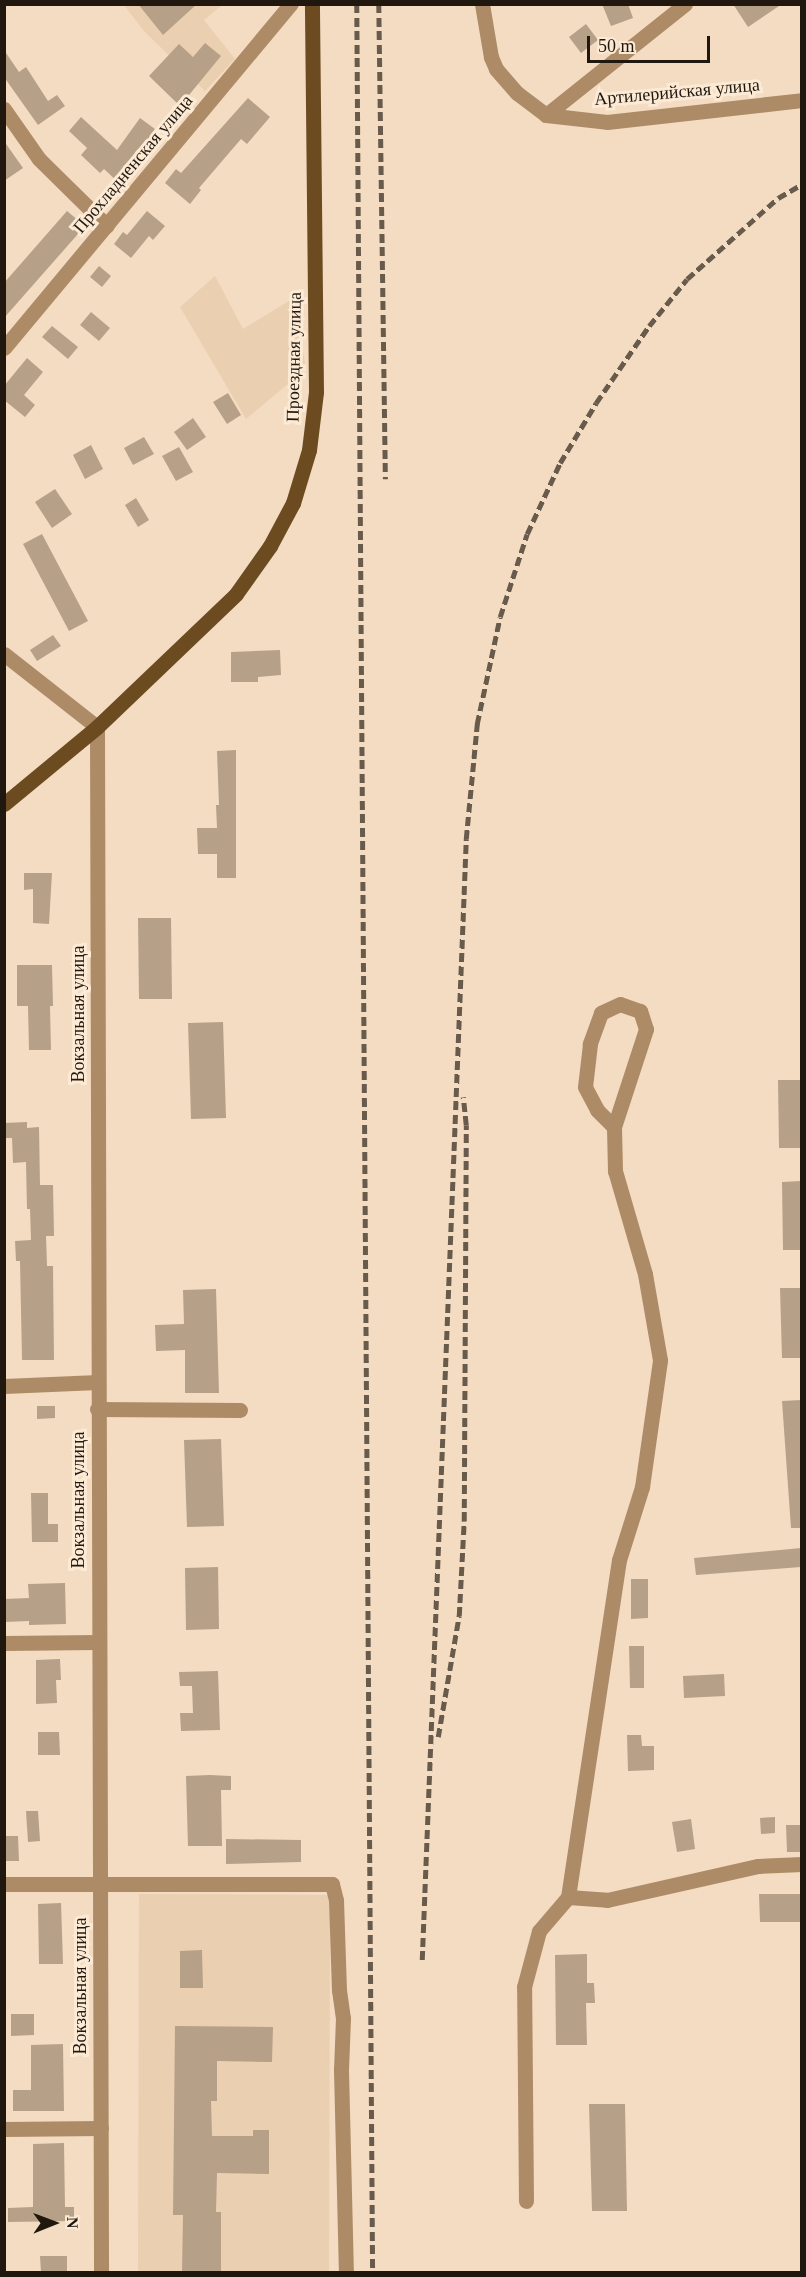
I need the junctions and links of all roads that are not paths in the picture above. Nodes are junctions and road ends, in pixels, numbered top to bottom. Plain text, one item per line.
1 (291, 4) edge
2 (312, 4) edge
3 (482, 4) edge
4 (685, 4) edge
5 (801, 100) edge
6 (4, 109) edge
7 (546, 115) junction
8 (107, 226) junction
9 (4, 348) edge
10 (4, 654) edge
11 (97, 727) junction
12 (4, 804) edge
13 (614, 1127) junction
14 (98, 1382) junction
15 (4, 1386) edge
16 (98, 1409) junction
17 (240, 1410) dead end
18 (98, 1642) junction
19 (4, 1643) edge
20 (801, 1864) edge
21 (4, 1884) edge
22 (99, 1884) junction
23 (568, 1897) junction
24 (101, 2128) junction
25 (4, 2129) edge
26 (526, 2202) dead end
27 (101, 2272) edge
28 (345, 2272) edge

1 - 8 street, Прохладненская улица
2 - 11 main road, Проездная улица
3 - 7 street
4 - 7 street
5 - 7 street, Артилерийская улица
6 - 8 street
8 - 9 street, Прохладненская улица
10 - 11 street
11 - 12 main road, Проездная улица
11 - 14 street, Вокзальная улица
13 - 13 street
13 - 23 street
14 - 15 street
14 - 16 street, Вокзальная улица
16 - 17 street
16 - 18 street, Вокзальная улица
18 - 19 street
18 - 22 street, Вокзальная улица
20 - 23 street
21 - 22 street
22 - 24 street, Вокзальная улица
22 - 28 street
23 - 26 street
24 - 25 street
24 - 27 street, Вокзальная улица

